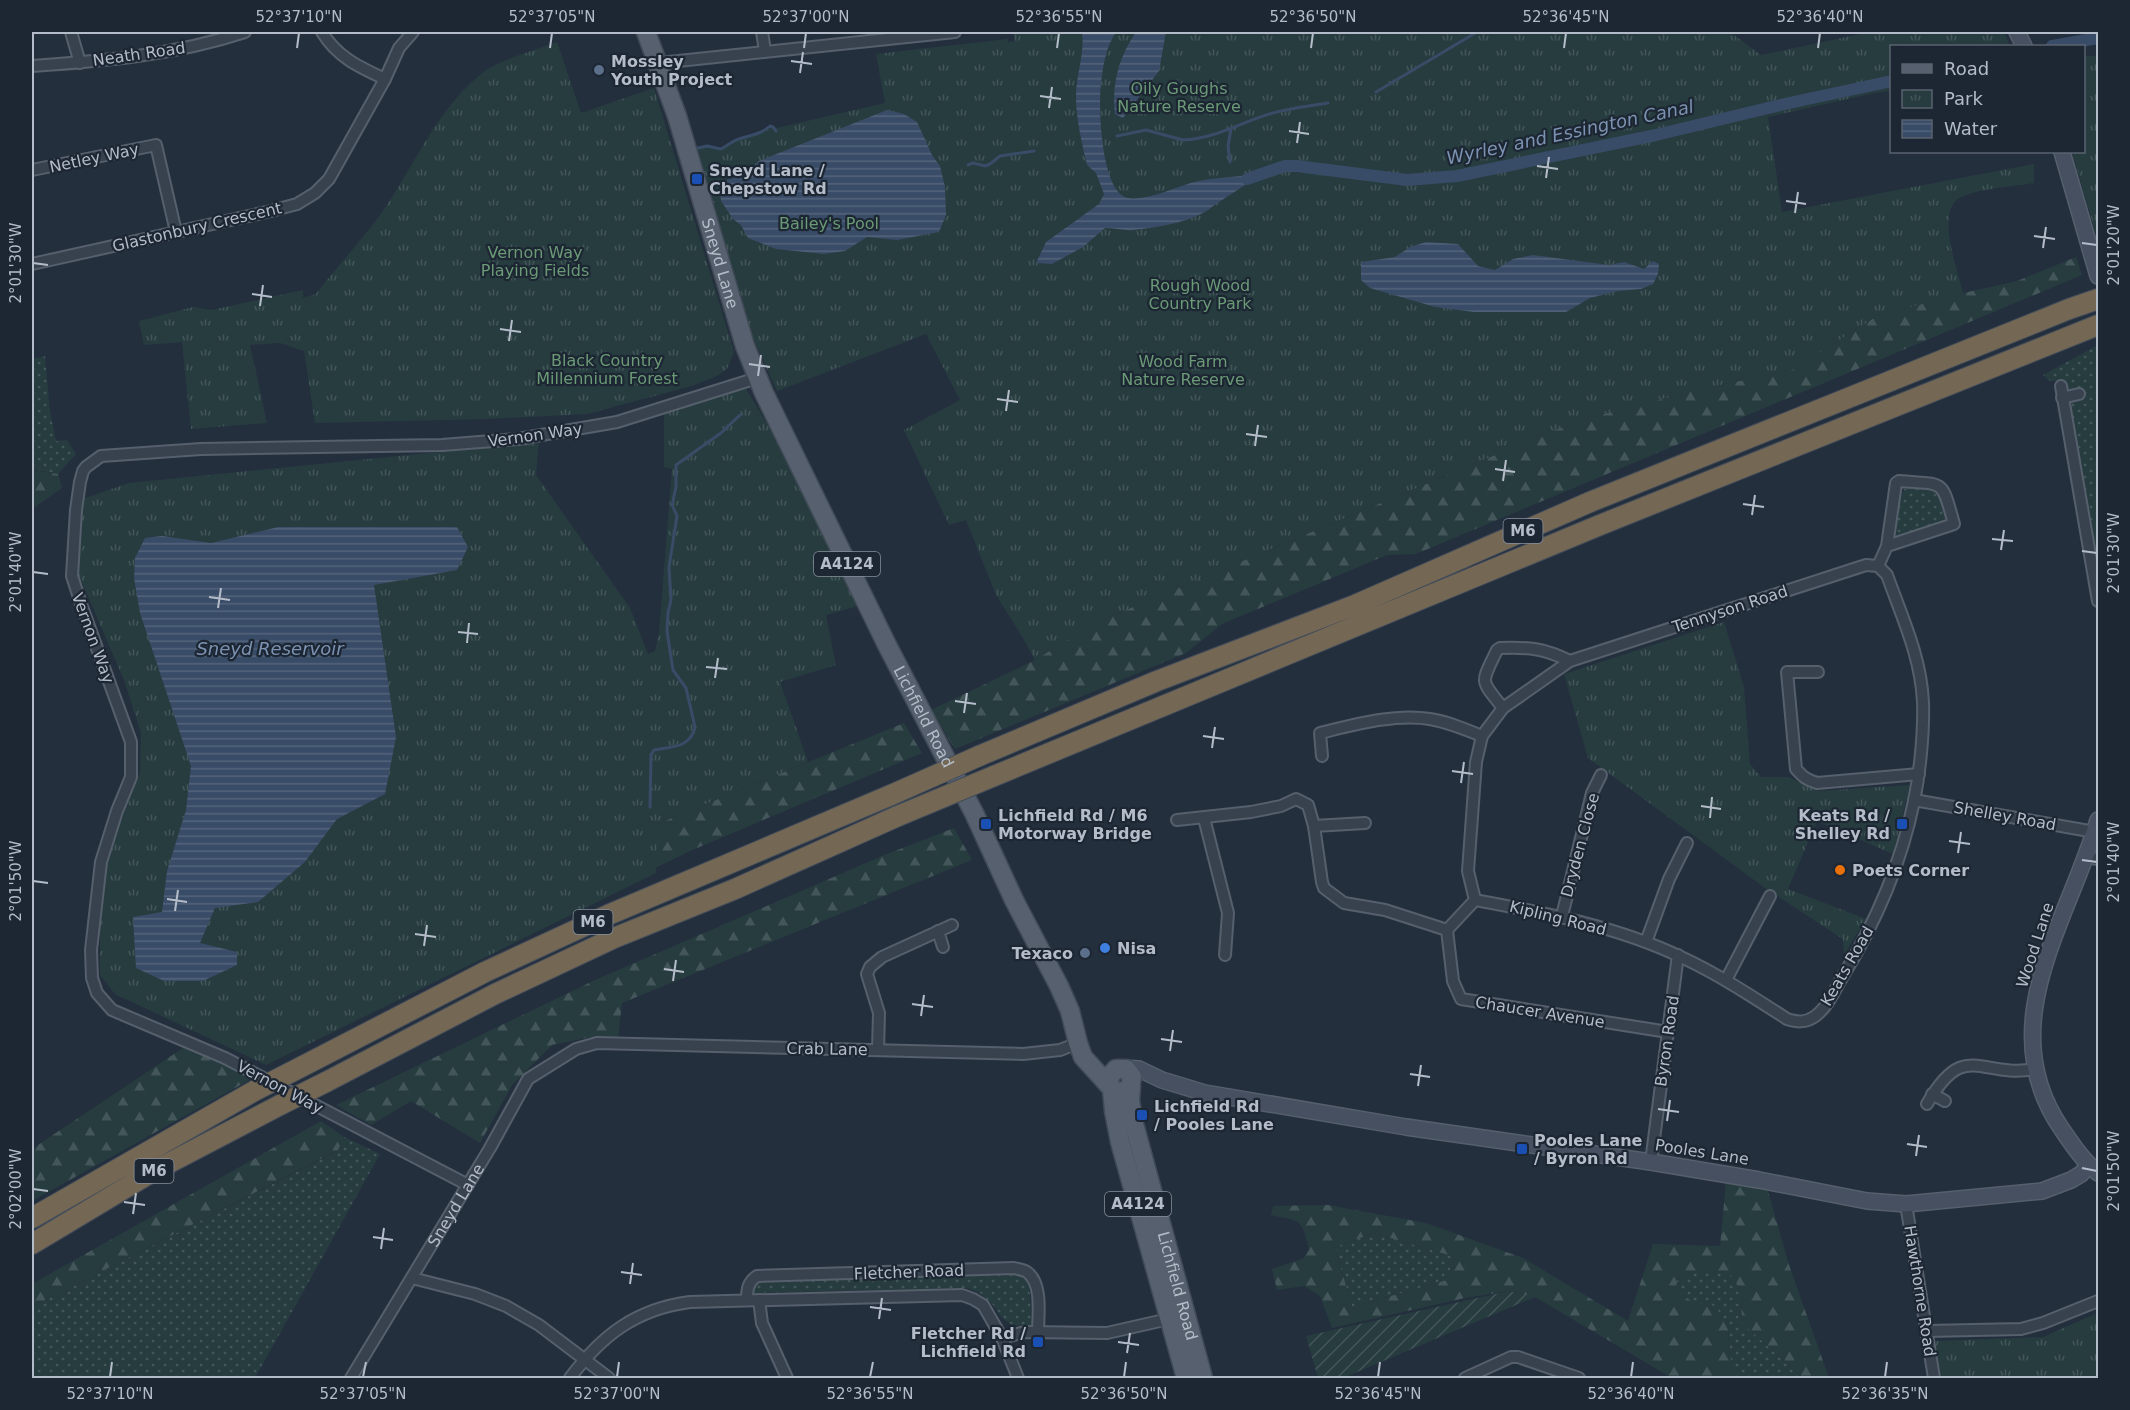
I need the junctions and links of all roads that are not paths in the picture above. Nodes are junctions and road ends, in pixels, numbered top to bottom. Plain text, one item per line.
1 (71, 32) edge
2 (245, 32) edge
3 (322, 32) edge
4 (413, 32) edge
5 (646, 32) edge
6 (762, 32) edge
7 (955, 32) edge
8 (765, 51) junction
9 (80, 63) junction
10 (659, 63) junction
11 (32, 66) edge
12 (385, 79) junction
13 (2062, 153) edge
14 (32, 171) edge
15 (176, 232) junction
16 (32, 264) edge
17 (2098, 276) edge
18 (2098, 299) edge
19 (2098, 325) edge
20 (760, 385) junction
21 (2061, 386) dead end
22 (2079, 394) dead end
23 (2062, 398) junction
24 (1887, 546) junction
25 (1878, 567) junction
26 (2098, 601) edge
27 (1570, 661) junction
28 (1818, 672) dead end
29 (1503, 708) junction
30 (1482, 736) junction
31 (1322, 756) dead end
32 (1919, 774) junction
33 (1601, 775) dead end
34 (1914, 800) junction
35 (1204, 818) junction
36 (1177, 820) dead end
37 (1365, 823) dead end
38 (1314, 826) junction
39 (2097, 826) edge
40 (1687, 843) dead end
41 (2092, 858) edge
42 (1770, 896) dead end
43 (1475, 900) junction
44 (1562, 916) junction
45 (952, 925) dead end
46 (1447, 930) junction
47 (938, 931) junction
48 (1646, 942) junction
49 (943, 947) dead end
50 (1225, 955) dead end
51 (1678, 955) junction
52 (1726, 981) junction
53 (1668, 1032) junction
54 (1078, 1043) junction
55 (576, 1049) joint
56 (878, 1050) junction
57 (1122, 1068) junction
58 (2035, 1069) junction
59 (1162, 1080) junction
60 (1132, 1085) junction
61 (1111, 1087) junction
62 (1945, 1101) dead end
63 (1651, 1162) junction
64 (2094, 1169) edge
65 (468, 1185) junction
66 (1906, 1204) junction
67 (32, 1218) edge
68 (32, 1244) edge
69 (412, 1278) junction
70 (753, 1300) junction
71 (2098, 1301) edge
72 (1177, 1316) junction
73 (1927, 1331) junction
74 (1038, 1332) junction
75 (1002, 1338) junction
76 (584, 1359) junction
77 (351, 1378) edge
78 (570, 1378) edge
79 (609, 1378) edge
80 (787, 1378) edge
81 (1018, 1378) edge
82 (1186, 1378) edge
83 (1203, 1378) edge
84 (1465, 1378) edge
85 (1579, 1378) edge
86 (1934, 1378) edge

1 - 9 street
2 - 9 street, Neath Road
3 - 12 street
4 - 12 street, Glastonbury Crescent
5 - 10 main road, Sneyd Lane / A4124
6 - 8 street
7 - 8 street
8 - 10 street
9 - 11 street, Neath Road
10 - 20 main road, Sneyd Lane / A4124
12 - 15 street, Glastonbury Crescent
13 - 17 street
14 - 15 street, Netley Way
15 - 16 street, Glastonbury Crescent
18 - 67 highway, M6, bridge
19 - 68 highway, M6, bridge
20 - 54 main road, Lichfield Road / A4124
20 - 65 street, Vernon Way
21 - 23 street
22 - 23 street
23 - 26 street
24 - 24 street
24 - 25 street
25 - 27 street, Tennyson Road
25 - 32 street, Keats Road
27 - 29 street, Tennyson Road
27 - 29 street
28 - 32 street
29 - 30 street, Tennyson Road
30 - 31 street
30 - 43 street, Tennyson Road
32 - 34 street, Keats Road
33 - 44 street, Dryden Close
34 - 39 street, Shelley Road
34 - 52 street, Keats Road
35 - 36 street
35 - 38 street
35 - 50 street
37 - 38 street
38 - 46 street
39 - 41 street, Wood Lane
40 - 48 street
41 - 58 street, Wood Lane
42 - 52 street
43 - 44 street, Kipling Road
43 - 46 street
44 - 48 street, Kipling Road
45 - 47 street
46 - 53 street, Chaucer Avenue
47 - 49 street
47 - 56 street
48 - 51 street, Kipling Road
51 - 52 street, Keats Road
51 - 53 street, Byron Road
53 - 63 street, Byron Road
54 - 56 street, Crab Lane
54 - 57 main road, A4124
54 - 61 main road, Lichfield Road / A4124
55 - 56 street, Crab Lane
55 - 65 street, Sneyd Lane
57 - 59 street, Pooles Lane
57 - 60 main road, A4124
57 - 61 main road
58 - 62 street
58 - 64 street, Wood Lane
59 - 60 street, Pooles Lane
59 - 63 street, Pooles Lane
60 - 61 main road
60 - 72 main road, Lichfield Road / A4124
61 - 72 main road, Lichfield Road / A4124
63 - 66 street, Pooles Lane
64 - 66 street, Pooles Lane
65 - 69 street, Sneyd Lane
66 - 73 street, Hawthorne Road
69 - 76 street
69 - 77 street, Sneyd Lane
70 - 74 street, Fletcher Road
70 - 75 street, Fletcher Road
70 - 76 street, Fletcher Road
70 - 80 street
71 - 73 street
72 - 74 street
72 - 82 main road, Lichfield Road / A4124
72 - 83 main road, Lichfield Road / A4124
73 - 86 street, Hawthorne Road
74 - 75 street
75 - 81 street, Fletcher Road
76 - 78 street, Fletcher Road
76 - 79 street
84 - 85 street

